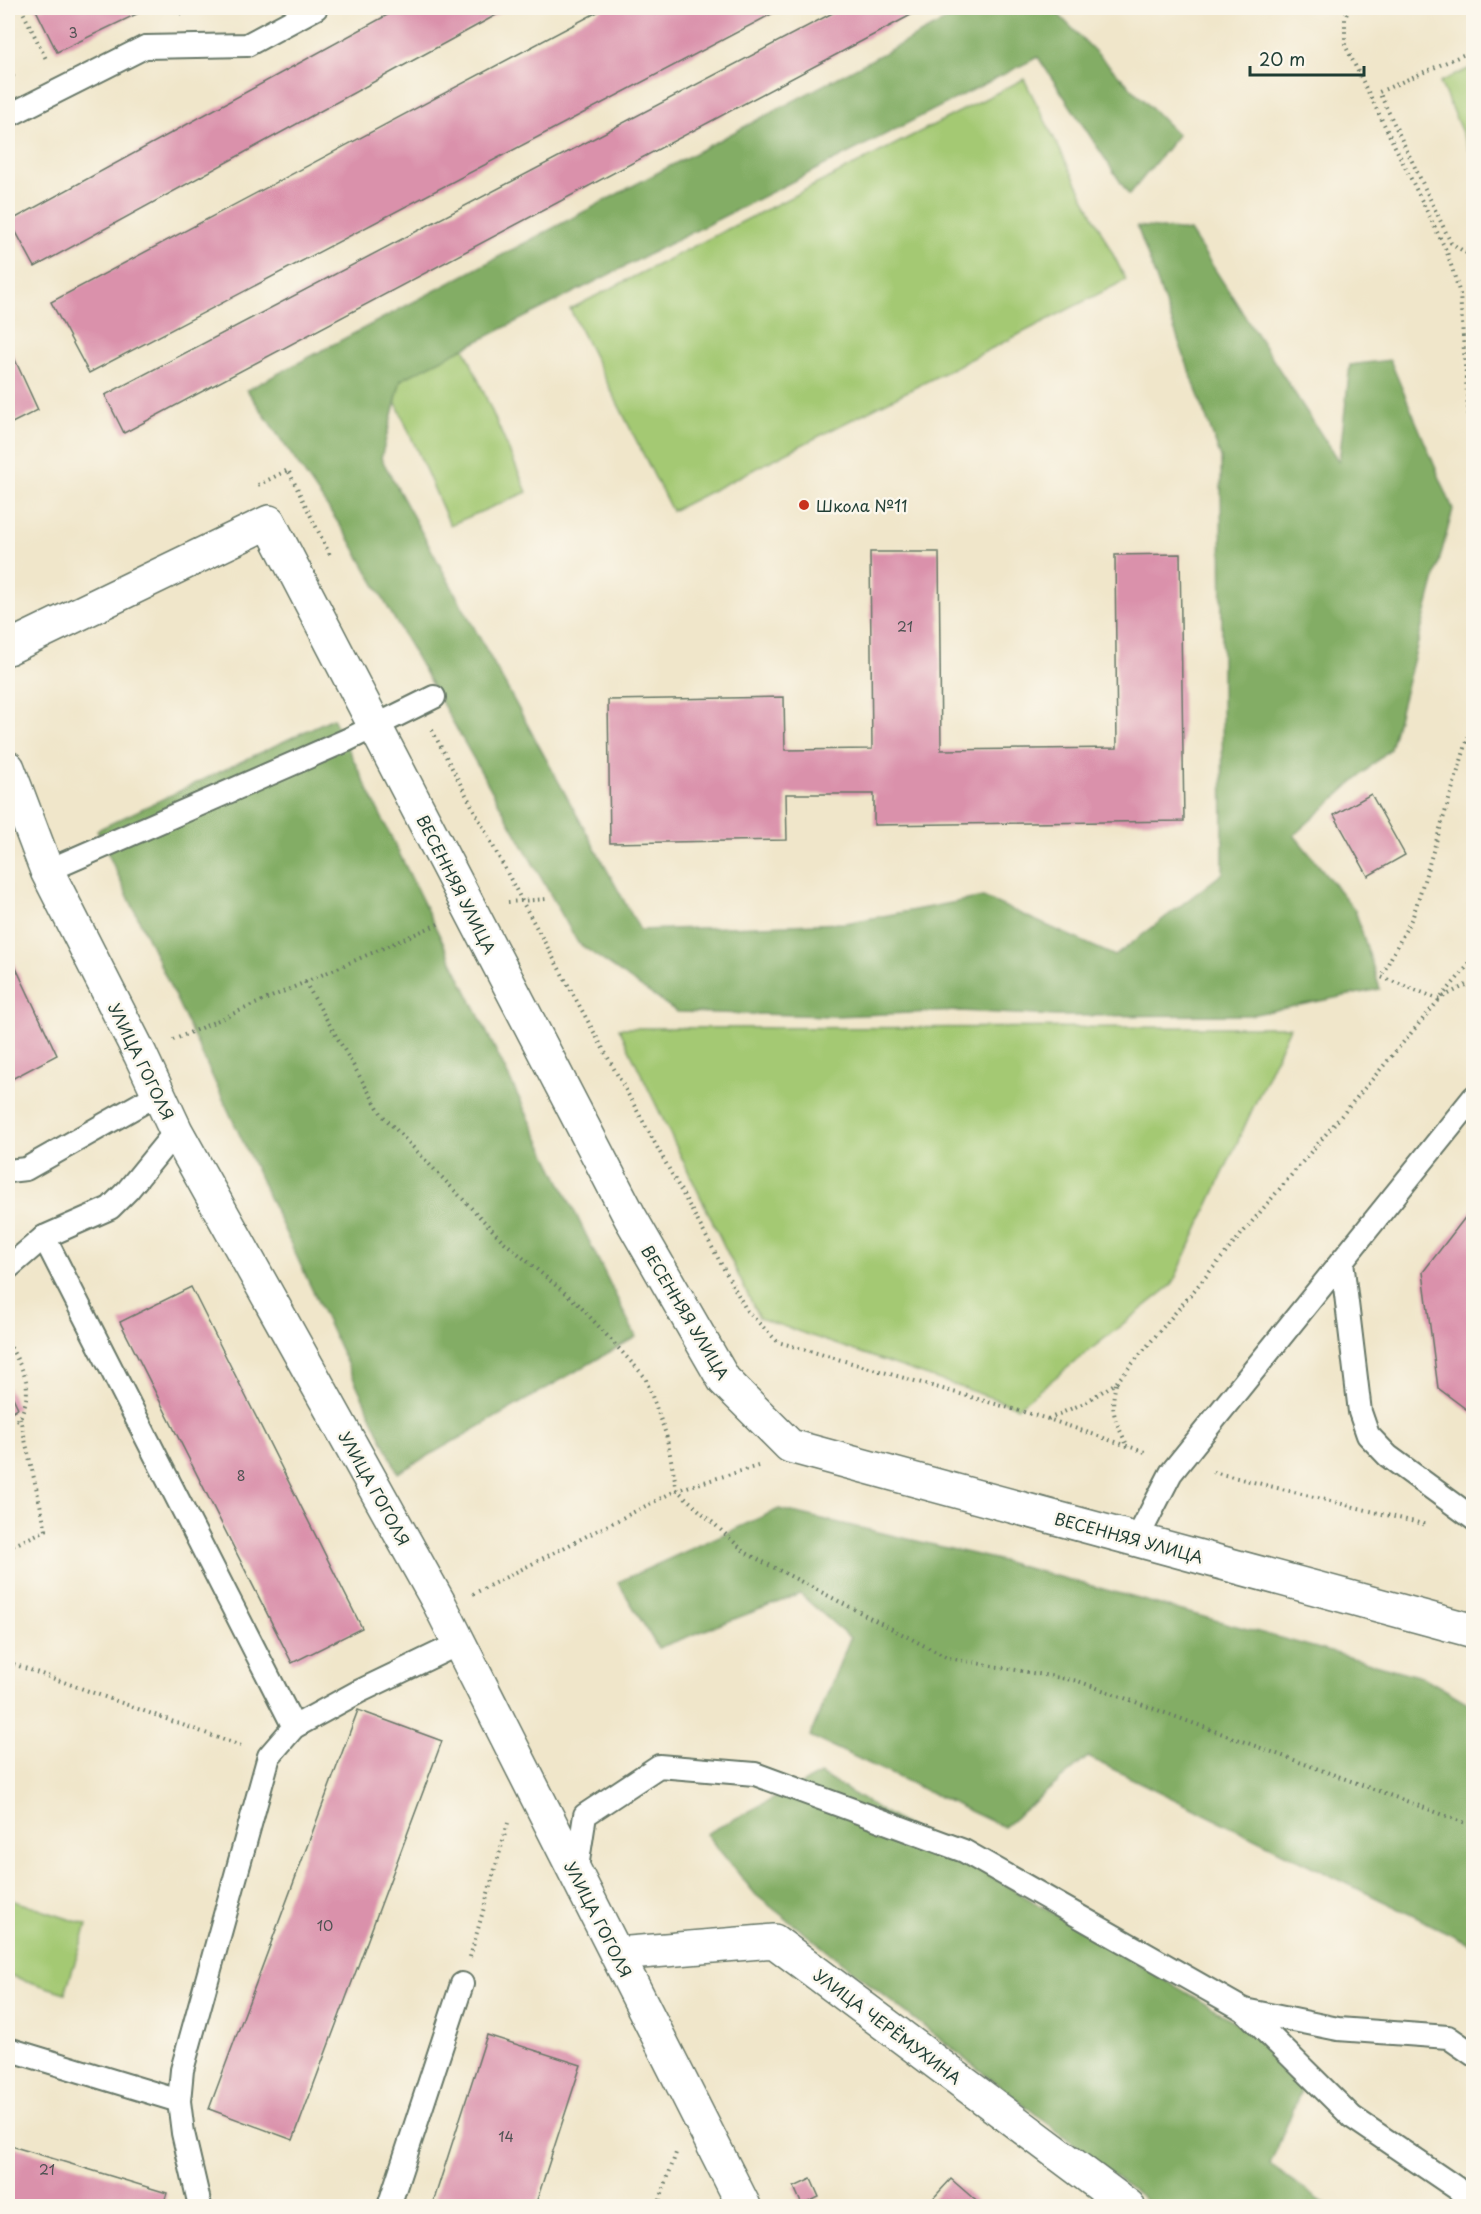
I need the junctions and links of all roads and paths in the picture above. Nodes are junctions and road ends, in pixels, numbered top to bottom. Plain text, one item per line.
1 (21, 8) edge
2 (316, 8) edge
3 (1350, 8) edge
4 (1473, 50) edge
5 (50, 65) dead end
6 (8, 116) edge
7 (1473, 258) edge
8 (1473, 493) edge
9 (8, 648) edge
10 (426, 701) joint
11 (1473, 719) edge
12 (376, 726) junction
13 (8, 768) edge
14 (47, 872) junction
15 (547, 899) dead end
16 (522, 901) junction
17 (507, 903) dead end
18 (442, 922) dead end
19 (1473, 955) edge
20 (1473, 981) edge
21 (1439, 999) junction
22 (169, 1042) dead end
23 (158, 1094) junction
24 (1473, 1097) edge
25 (176, 1131) junction
26 (8, 1171) edge
27 (44, 1237) junction
28 (1342, 1262) junction
29 (8, 1268) edge
30 (8, 1342) edge
31 (1116, 1383) junction
32 (20, 1418) junction
33 (1048, 1419) junction
34 (8, 1424) edge
35 (789, 1446) junction
36 (1128, 1447) junction
37 (1179, 1463) junction
38 (1473, 1518) edge
39 (1436, 1527) dead end
40 (1137, 1539) junction
41 (8, 1548) edge
42 (442, 1610) junction
43 (1473, 1631) edge
44 (460, 1643) junction
45 (8, 1662) edge
46 (294, 1727) junction
47 (269, 1756) junction
48 (510, 1818) dead end
49 (576, 1874) junction
50 (617, 1954) junction
51 (462, 1984) joint
52 (1244, 2010) junction
53 (8, 2049) edge
54 (1473, 2055) edge
55 (179, 2102) junction
56 (679, 2142) dead end
57 (1473, 2200) edge
58 (200, 2206) edge
59 (389, 2206) edge
60 (658, 2206) edge
61 (744, 2206) edge
62 (1128, 2206) edge

1 - 5 path
2 - 6 lane
3 - 8 path
4 - 7 path
9 - 12 street, ВЕСЕННЯЯ УЛИЦА
10 - 12 lane
10 - 16 path
11 - 21 path
12 - 14 lane
12 - 35 street, ВЕСЕННЯЯ УЛИЦА
13 - 14 street, УЛИЦА ГОГОЛЯ
14 - 23 street, УЛИЦА ГОГОЛЯ
15 - 16 path
16 - 17 path
16 - 33 path
18 - 22 path
19 - 21 path
20 - 21 path
21 - 31 path
23 - 25 street, УЛИЦА ГОГОЛЯ
23 - 26 lane
24 - 28 lane
25 - 27 lane
25 - 42 street, УЛИЦА ГОГОЛЯ
27 - 29 lane
27 - 46 lane
28 - 37 lane
28 - 38 lane
30 - 32 path
31 - 33 path
31 - 36 path
32 - 34 path
32 - 41 path
33 - 36 path
35 - 40 street, ВЕСЕННЯЯ УЛИЦА
35 - 42 path
36 - 37 path
37 - 39 path
37 - 40 lane
40 - 43 street, ВЕСЕННЯЯ УЛИЦА
42 - 44 street, УЛИЦА ГОГОЛЯ
44 - 46 lane
44 - 49 street, УЛИЦА ГОГОЛЯ
45 - 47 path
46 - 47 lane
47 - 55 lane
48 - 51 path
49 - 50 street, УЛИЦА ГОГОЛЯ
49 - 52 lane
50 - 61 street, УЛИЦА ГОГОЛЯ
50 - 62 street, УЛИЦА ЧЕРЁМУХИНА
51 - 59 lane
52 - 54 lane
52 - 57 lane
53 - 55 lane
55 - 58 lane
56 - 60 path

